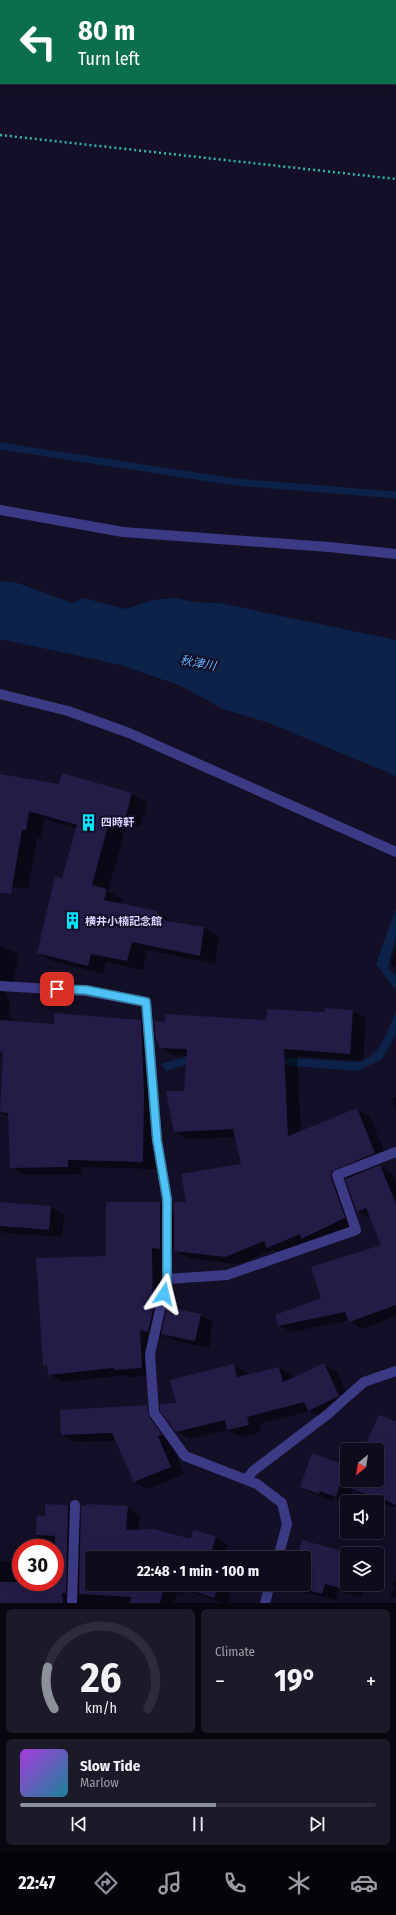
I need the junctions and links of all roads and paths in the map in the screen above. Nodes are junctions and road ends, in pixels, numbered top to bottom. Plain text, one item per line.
1 (0, 135) edge
2 (396, 179) edge
3 (0, 510) edge
4 (396, 554) edge
5 (0, 694) edge
6 (396, 852) edge
7 (0, 986) edge
8 (396, 1152) edge
9 (167, 1279) junction
10 (396, 1371) edge
11 (246, 1480) junction
12 (75, 1505) dead end
13 (280, 1551) edge
14 (268, 1591) edge
15 (72, 1603) edge
16 (265, 1603) edge

1 - 2 path
3 - 4 street
5 - 6 street
7 - 9 street
8 - 9 street
9 - 11 street
10 - 11 street
11 - 13 street
12 - 15 street
14 - 16 street

